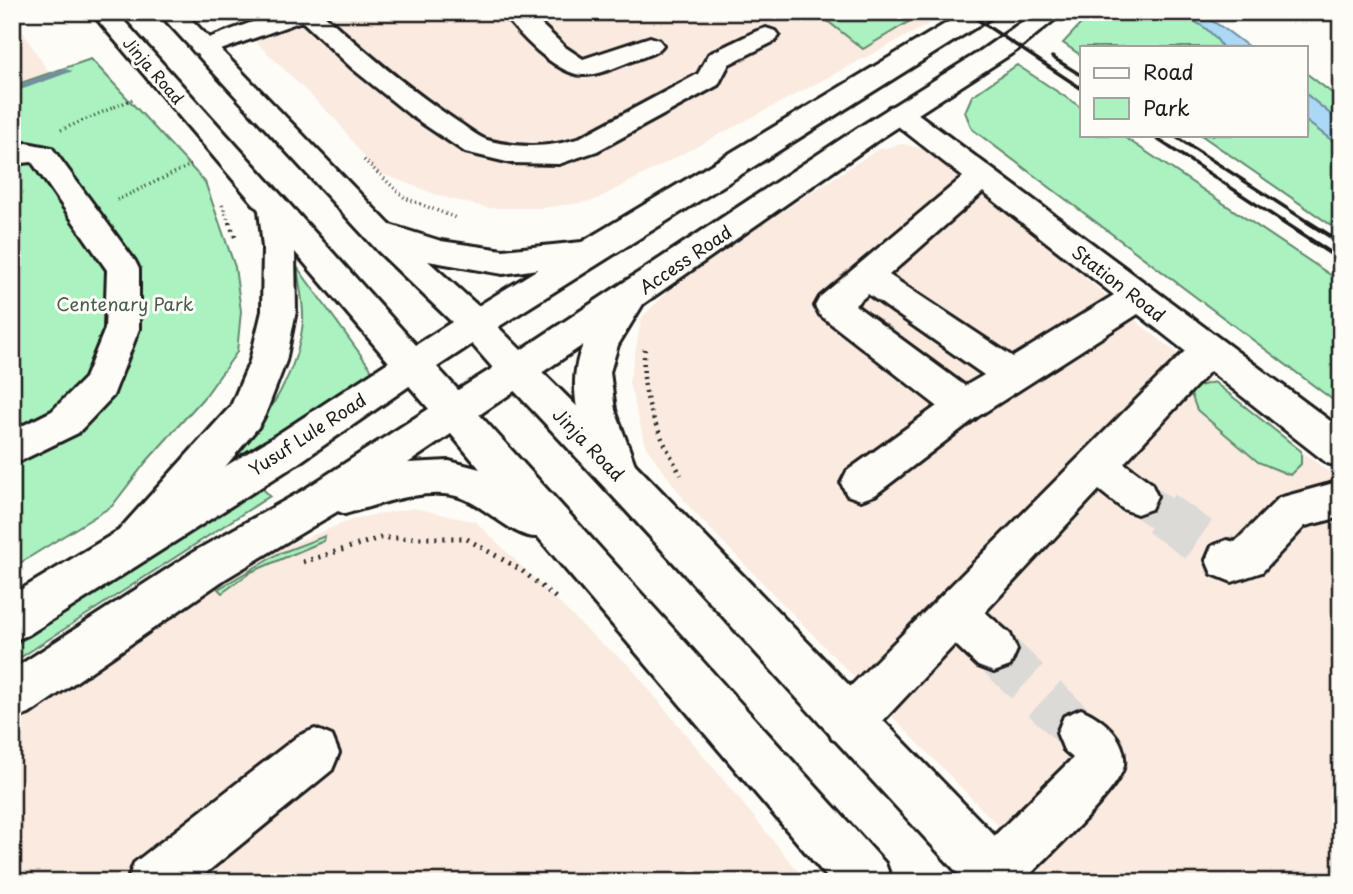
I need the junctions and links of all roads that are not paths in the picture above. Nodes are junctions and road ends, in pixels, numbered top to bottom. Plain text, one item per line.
1 (103, 12) edge
2 (170, 12) edge
3 (305, 12) edge
4 (514, 12) edge
5 (1052, 12) edge
6 (967, 15) edge
7 (766, 36) dead end
8 (650, 45) dead end
9 (204, 48) junction
10 (899, 113) junction
11 (16, 154) edge
12 (982, 177) junction
13 (274, 210) junction
14 (377, 229) junction
15 (601, 246) junction
16 (867, 277) junction
17 (637, 292) junction
18 (1138, 297) junction
19 (475, 324) junction
20 (1207, 351) junction
21 (412, 365) junction
22 (518, 370) junction
23 (1013, 376) junction
24 (964, 406) junction
25 (454, 412) junction
26 (12, 449) edge
27 (1341, 451) edge
28 (1097, 465) junction
29 (618, 473) junction
30 (861, 483) dead end
31 (1138, 496) tunnel mouth
32 (1341, 499) edge
33 (316, 504) junction
34 (561, 534) junction
35 (135, 543) junction
36 (1227, 560) dead end
37 (954, 613) junction
38 (12, 620) edge
39 (994, 650) tunnel mouth
40 (12, 697) edge
41 (849, 722) junction
42 (1081, 733) tunnel mouth
43 (315, 753) dead end
44 (998, 878) edge
45 (153, 882) edge
46 (866, 882) edge

1 - 13 main road, Jinja Road
2 - 9 main road, Jinja Road
3 - 7 main road
3 - 9 main road
4 - 8 main road
5 - 10 main road, Access Road
6 - 15 main road
9 - 14 main road, Jinja Road
10 - 12 main road, Station Road
10 - 17 main road, Access Road
11 - 26 main road
12 - 16 main road
12 - 18 main road, Station Road
13 - 21 main road
13 - 35 main road
14 - 15 main road
14 - 19 main road, Jinja Road
15 - 19 main road, Yusuf Lule Road
16 - 23 main road
16 - 24 main road
17 - 22 main road, Access Road
17 - 29 main road
18 - 20 main road, Station Road
18 - 23 main road
19 - 21 main road, Yusuf Lule Road
19 - 22 main road, Jinja Road
20 - 27 main road, Station Road
20 - 28 main road
21 - 25 main road
21 - 35 main road, Yusuf Lule Road
22 - 25 main road, Access Road
22 - 29 main road, Jinja Road
23 - 24 main road
24 - 30 main road
25 - 33 main road, Access Road
25 - 34 main road
28 - 31 main road
28 - 37 main road
29 - 41 main road, Jinja Road
32 - 36 main road
33 - 34 main road
33 - 40 main road
34 - 46 main road
35 - 38 main road, Yusuf Lule Road
37 - 39 main road
37 - 41 main road
41 - 44 main road, Jinja Road
42 - 44 main road
43 - 45 main road

